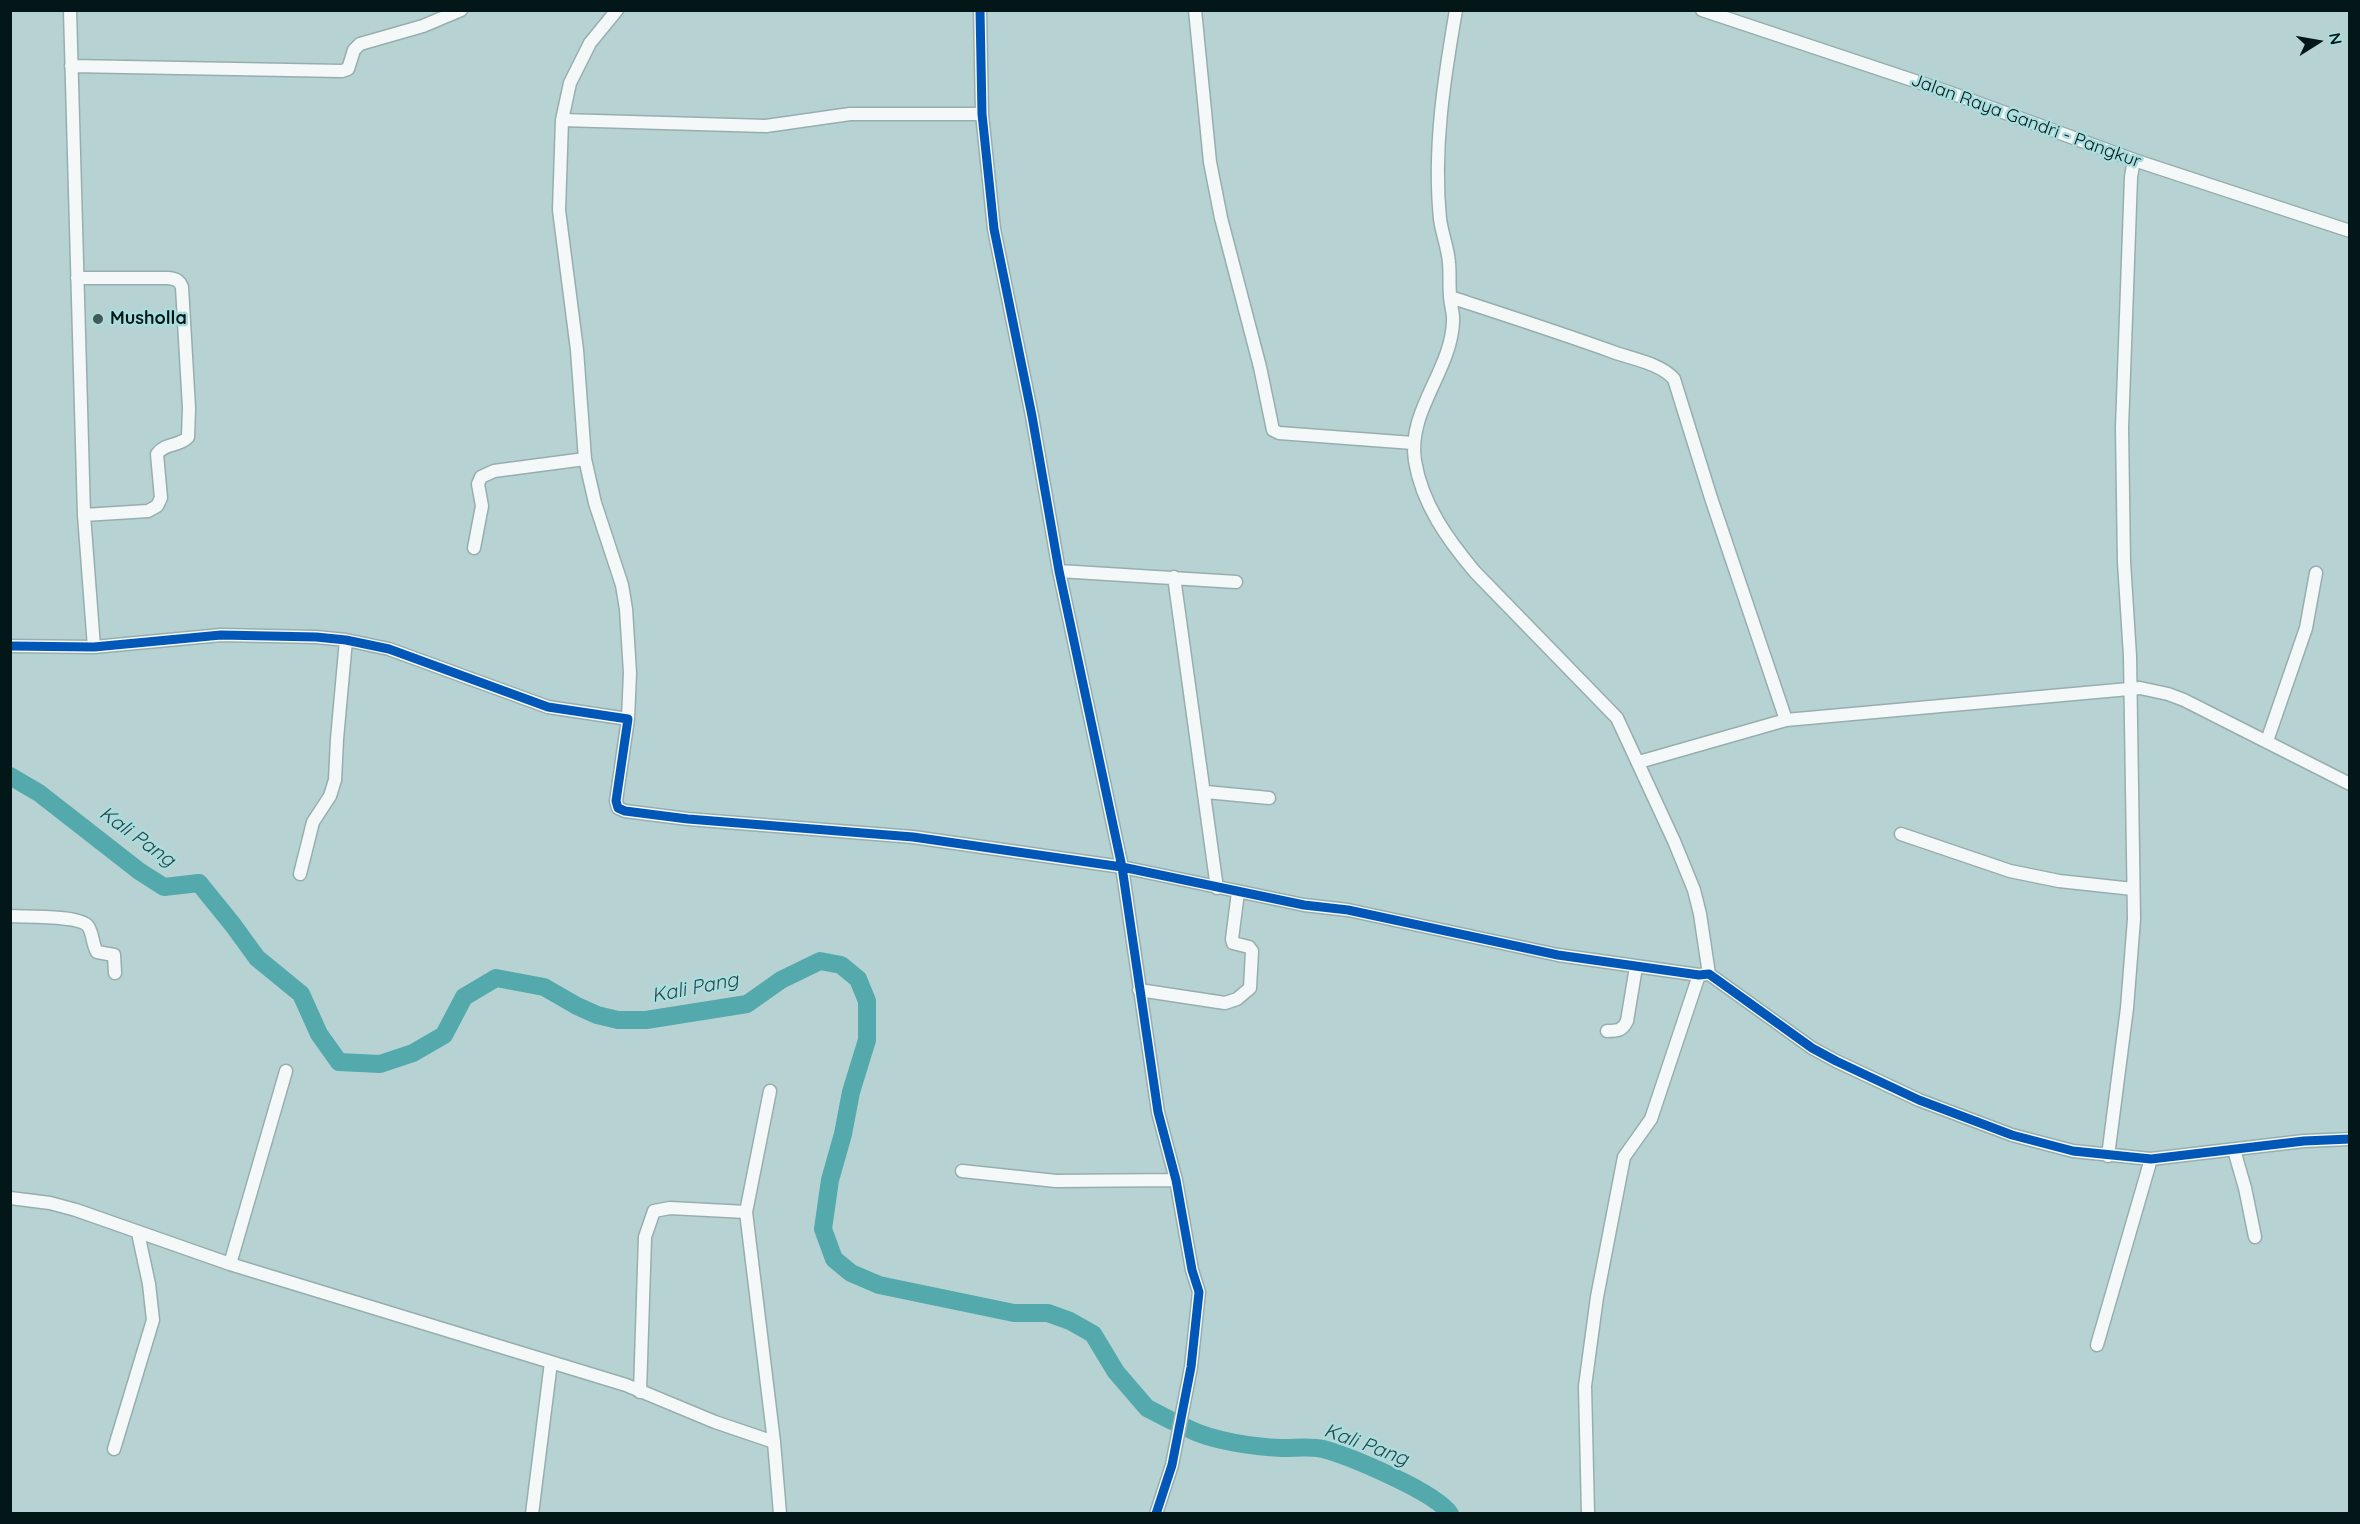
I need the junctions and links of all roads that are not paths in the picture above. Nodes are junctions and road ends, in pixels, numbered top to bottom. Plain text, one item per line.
1 (70, 10) edge
2 (461, 10) edge
3 (617, 10) edge
4 (980, 10) edge
5 (1195, 10) edge
6 (1456, 10) edge
7 (1702, 10) edge
8 (71, 66) junction
9 (982, 114) junction
10 (562, 120) junction
11 (2134, 160) junction
12 (2349, 231) edge
13 (77, 278) junction
14 (1450, 297) junction
15 (1413, 443) junction
16 (585, 459) junction
17 (84, 515) junction
18 (474, 548) dead end
19 (1059, 571) junction
20 (2316, 573) dead end
21 (1174, 577) junction
22 (1236, 582) dead end
23 (346, 640) junction
24 (10, 646) edge
25 (94, 647) junction
26 (2130, 688) junction
27 (628, 718) junction
28 (1781, 723) junction
29 (2266, 741) junction
30 (1639, 762) junction
31 (2349, 784) edge
32 (1206, 792) junction
33 (1269, 798) dead end
34 (1901, 834) dead end
35 (1122, 867) junction
36 (300, 874) dead end
37 (1217, 888) junction
38 (2133, 889) junction
39 (1238, 892) junction
40 (10, 916) edge
41 (1636, 967) junction
42 (115, 973) dead end
43 (1703, 974) junction
44 (1139, 990) junction
45 (1607, 1031) dead end
46 (286, 1071) dead end
47 (770, 1091) dead end
48 (2349, 1139) edge
49 (2234, 1150) junction
50 (2108, 1156) junction
51 (2151, 1159) junction
52 (962, 1171) dead end
53 (1176, 1180) junction
54 (10, 1198) edge
55 (746, 1212) junction
56 (138, 1233) junction
57 (2255, 1237) dead end
58 (230, 1264) junction
59 (2097, 1345) dead end
60 (551, 1362) junction
61 (640, 1392) junction
62 (774, 1442) junction
63 (114, 1449) dead end
64 (532, 1514) edge
65 (780, 1514) edge
66 (1156, 1514) edge
67 (1588, 1514) edge

1 - 8 street
2 - 8 street
3 - 10 street
4 - 9 street
5 - 15 street
6 - 14 street
7 - 11 street, Jalan Raya Gandri - Pangkur
8 - 13 street
9 - 10 street
9 - 19 street
10 - 16 street
11 - 12 street, Jalan Raya Gandri - Pangkur
11 - 26 street
13 - 17 street
13 - 17 street
14 - 15 street
14 - 28 street
15 - 30 street
16 - 18 street
16 - 27 street
17 - 25 street
19 - 21 street
19 - 35 street
20 - 29 street
21 - 22 street
21 - 32 street
23 - 25 street
23 - 27 street
23 - 36 street
24 - 25 street
26 - 28 street
26 - 29 street
26 - 38 street
27 - 35 street
28 - 30 street
29 - 31 street
30 - 43 street
32 - 33 street
32 - 37 street
34 - 38 street
35 - 37 street
35 - 44 street
37 - 39 street
38 - 50 street
39 - 41 street
39 - 44 street
40 - 42 street
41 - 43 street
41 - 45 street
43 - 50 street
43 - 67 street
44 - 53 street
46 - 58 street
47 - 55 street
48 - 49 street
49 - 51 street
49 - 57 street
50 - 51 street
51 - 59 street
52 - 53 street
53 - 66 street
54 - 56 street
55 - 61 street
55 - 62 street
56 - 58 street
56 - 63 street
58 - 60 street
60 - 61 street
60 - 64 street
61 - 62 street
62 - 65 street

